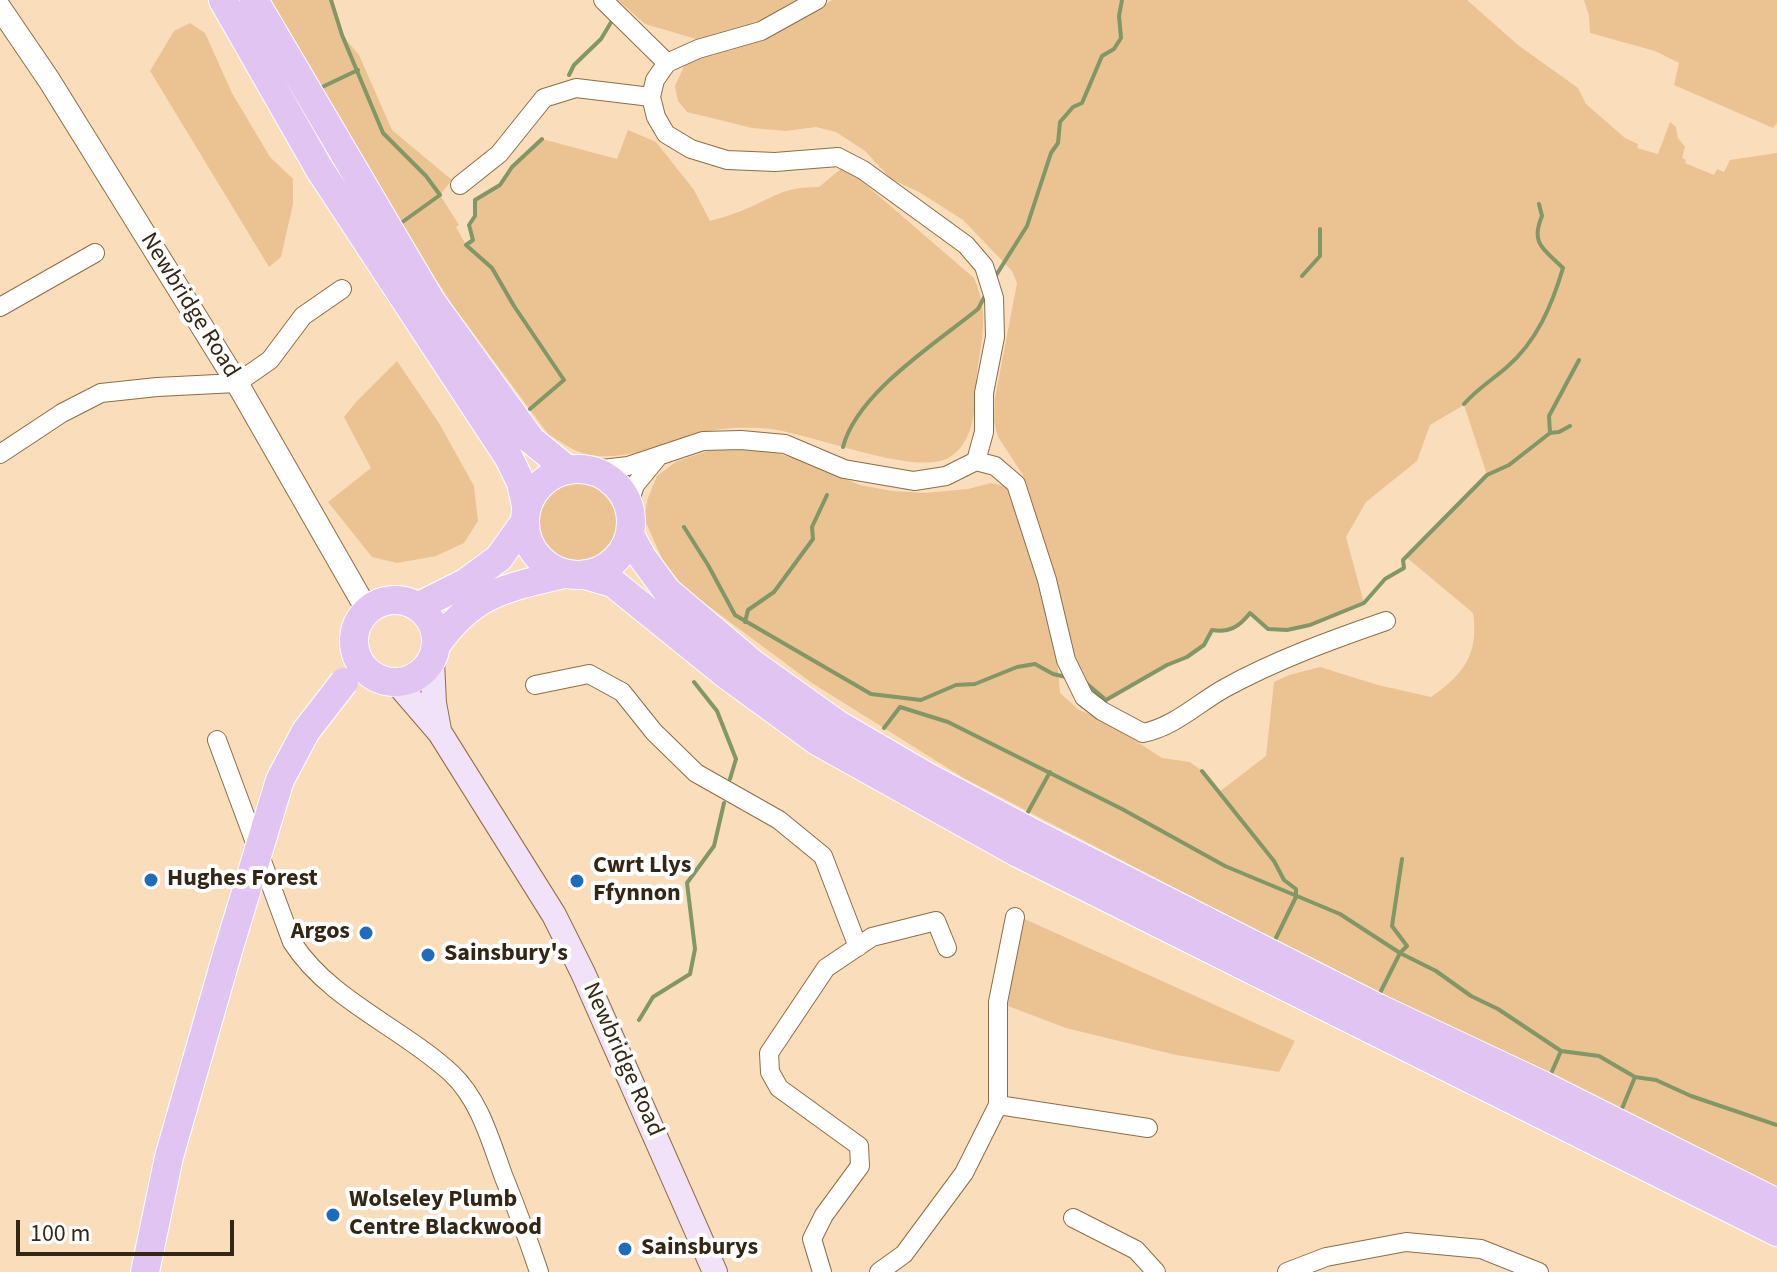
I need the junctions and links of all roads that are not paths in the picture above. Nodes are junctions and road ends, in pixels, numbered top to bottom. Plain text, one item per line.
1 (223, 0) edge
2 (254, 0) edge
3 (603, 0) edge
4 (817, 0) edge
5 (0, 8) edge
6 (667, 63) junction
7 (651, 97) junction
8 (460, 185) dead end
9 (95, 253) dead end
10 (342, 289) dead end
11 (0, 307) edge
12 (237, 383) junction
13 (0, 453) edge
14 (658, 457) junction
15 (976, 461) junction
16 (581, 470) junction
17 (629, 503) junction
18 (525, 515) junction
19 (630, 535) junction
20 (574, 575) junction
21 (419, 606) junction
22 (367, 610) junction
23 (1386, 621) dead end
24 (434, 652) junction
25 (352, 672) junction
26 (397, 683) junction
27 (535, 685) dead end
28 (440, 733) junction
29 (217, 740) dead end
30 (1015, 917) dead end
31 (858, 947) junction
32 (947, 948) dead end
33 (998, 1105) junction
34 (1148, 1128) dead end
35 (1777, 1203) edge
36 (1073, 1218) dead end
37 (1777, 1232) edge
38 (1511, 1266) edge
39 (145, 1272) edge
40 (539, 1272) edge
41 (715, 1272) edge
42 (822, 1272) edge
43 (879, 1272) edge
44 (1156, 1272) edge
45 (1287, 1272) edge
46 (1539, 1272) edge

1 - 18 main road
2 - 16 main road
3 - 6 street
4 - 6 street
5 - 12 street, Newbridge Road
6 - 7 street
7 - 8 street
7 - 15 street
9 - 11 street
10 - 12 street
12 - 13 street
12 - 22 street, Newbridge Road
14 - 15 street
14 - 16 street
14 - 17 street
15 - 23 street
16 - 17 main road
16 - 18 main road
17 - 19 main road
18 - 20 main road
18 - 21 main road
19 - 20 main road
19 - 35 main road
20 - 24 main road
20 - 37 main road
21 - 22 main road
21 - 24 main road
22 - 25 main road
24 - 26 main road
24 - 28 main road, Newbridge Road
25 - 26 main road
25 - 39 main road, bridge
26 - 28 main road, Newbridge Road
27 - 31 street
28 - 41 main road, Newbridge Road
29 - 40 street
30 - 33 street
31 - 32 street
31 - 42 street
33 - 34 street
33 - 43 street
36 - 44 street
38 - 45 street
38 - 46 street

